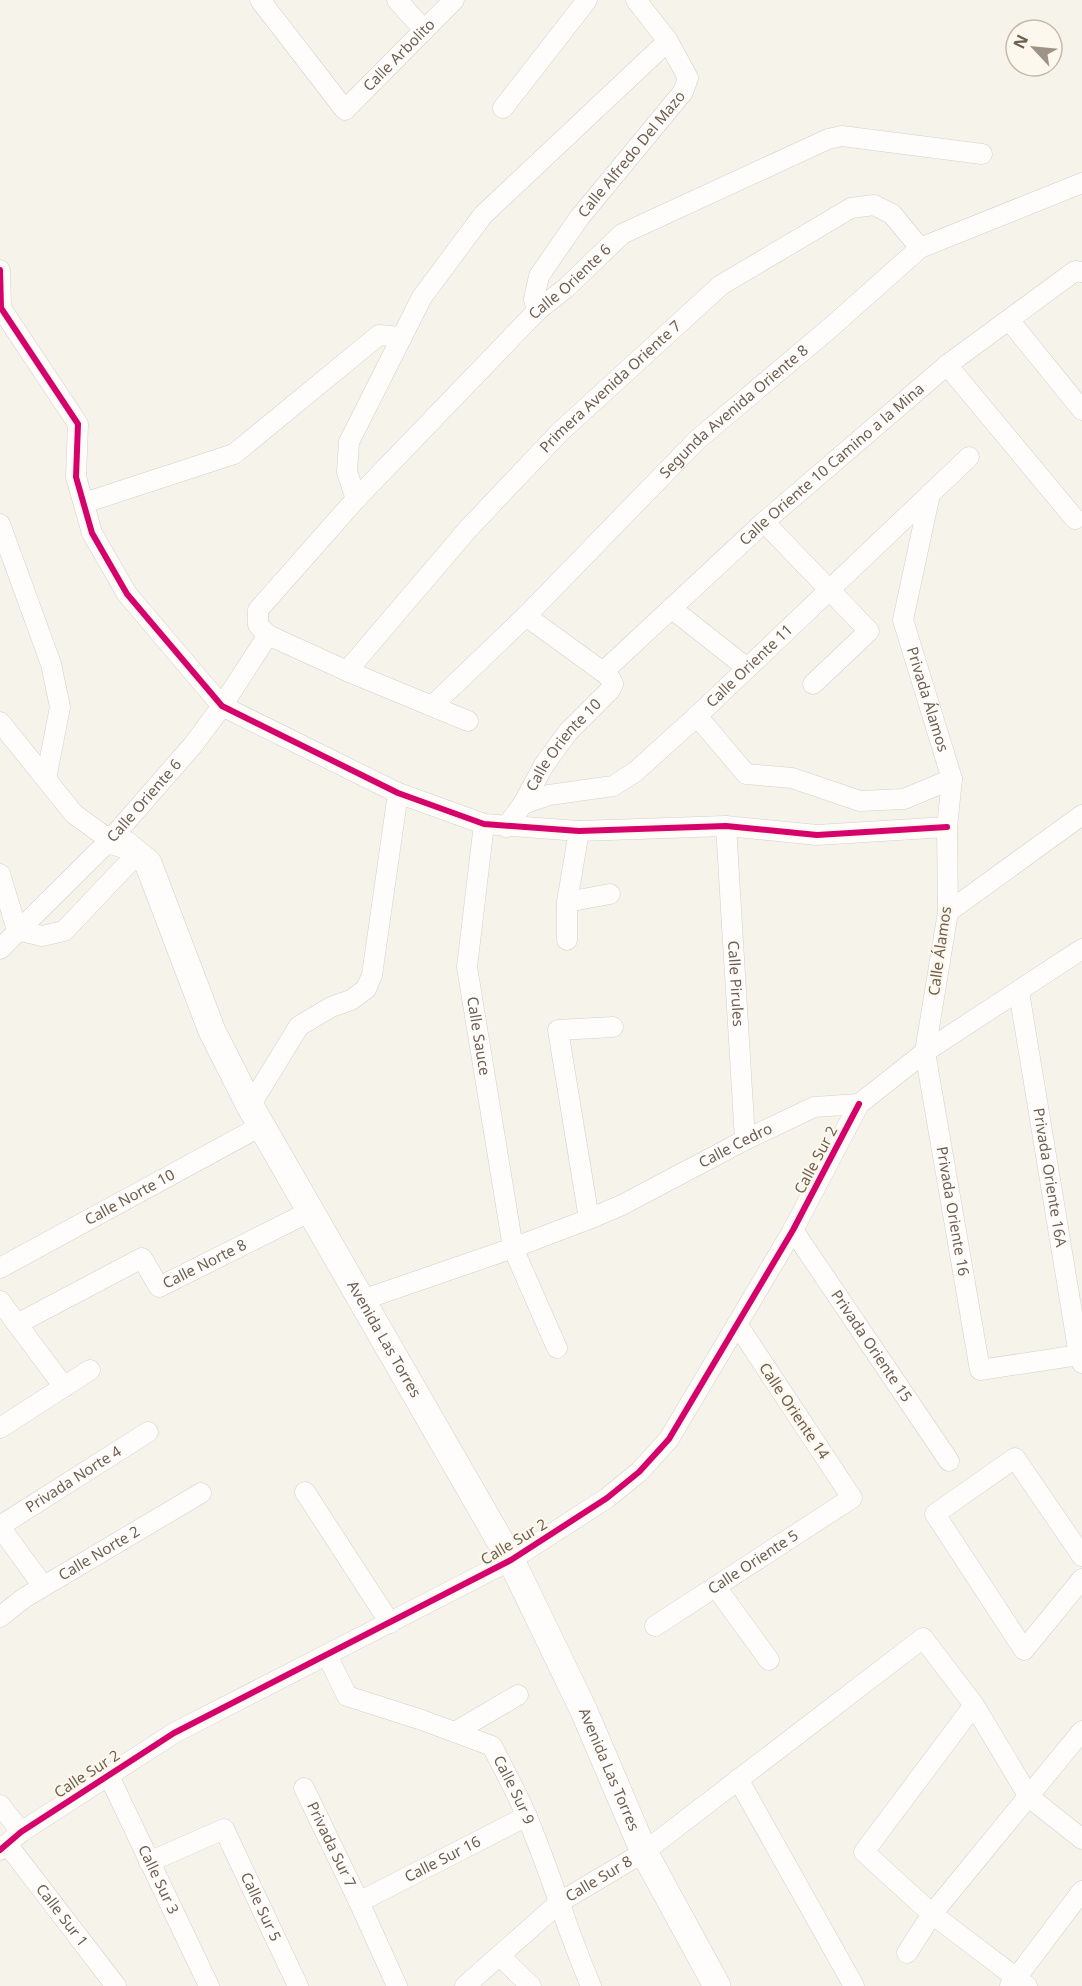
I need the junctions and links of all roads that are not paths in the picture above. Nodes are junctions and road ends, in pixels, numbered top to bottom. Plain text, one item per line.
1 (260, 0) edge
2 (397, 0) edge
3 (453, 0) edge
4 (586, 0) edge
5 (639, 1) edge
6 (424, 30) junction
7 (668, 41) junction
8 (503, 108) dead end
9 (982, 154) dead end
10 (1082, 183) edge
11 (920, 248) junction
12 (0, 270) edge
13 (1078, 272) edge
14 (537, 311) junction
15 (1009, 320) junction
16 (401, 337) junction
17 (947, 366) junction
18 (1082, 410) edge
19 (969, 457) dead end
20 (930, 494) junction
21 (356, 499) junction
22 (84, 503) junction
23 (1075, 519) dead end
24 (764, 522) junction
25 (0, 524) edge
26 (830, 589) junction
27 (672, 608) junction
28 (526, 616) junction
29 (268, 635) junction
30 (747, 668) junction
31 (347, 671) junction
32 (606, 681) junction
33 (813, 684) dead end
34 (222, 706) junction
35 (432, 706) junction
36 (697, 716) junction
37 (468, 721) dead end
38 (0, 722) edge
39 (952, 778) junction
40 (46, 779) junction
41 (398, 793) junction
42 (523, 804) junction
43 (1082, 815) edge
44 (484, 824) junction
45 (506, 826) junction
46 (726, 826) junction
47 (947, 827) junction
48 (579, 831) junction
49 (110, 840) junction
50 (137, 854) junction
51 (0, 874) edge
52 (610, 894) dead end
53 (567, 902) junction
54 (948, 912) junction
55 (17, 930) junction
56 (567, 940) dead end
57 (0, 949) edge
58 (1082, 949) edge
59 (1019, 992) junction
60 (614, 1027) dead end
61 (925, 1052) junction
62 (859, 1104) junction
63 (255, 1116) junction
64 (745, 1140) junction
65 (311, 1211) junction
66 (590, 1220) junction
67 (794, 1230) junction
68 (513, 1248) junction
69 (0, 1268) edge
70 (362, 1300) junction
71 (0, 1301) edge
72 (17, 1324) junction
73 (737, 1324) junction
74 (557, 1348) dead end
75 (1081, 1359) edge
76 (90, 1370) dead end
77 (64, 1387) junction
78 (0, 1428) edge
79 (148, 1432) dead end
80 (949, 1461) dead end
81 (305, 1492) dead end
82 (201, 1493) dead end
83 (852, 1498) joint
84 (0, 1527) edge
85 (1082, 1556) edge
86 (511, 1560) junction
87 (1082, 1579) edge
88 (43, 1586) junction
89 (716, 1587) junction
90 (0, 1617) edge
91 (390, 1623) junction
92 (655, 1626) dead end
93 (327, 1655) junction
94 (769, 1660) dead end
95 (518, 1695) dead end
96 (974, 1705) junction
97 (1082, 1731) edge
98 (455, 1732) junction
99 (108, 1774) junction
100 (738, 1779) junction
101 (304, 1788) dead end
102 (1029, 1797) junction
103 (0, 1805) edge
104 (526, 1816) junction
105 (1082, 1839) edge
106 (9, 1842) edge
107 (644, 1852) junction
108 (149, 1862) junction
109 (1082, 1891) edge
110 (359, 1902) junction
111 (560, 1902) junction
112 (932, 1914) junction
113 (907, 1953) dead end
114 (500, 1956) junction
115 (1018, 1983) edge
116 (116, 1986) edge
117 (208, 1986) edge
118 (298, 1986) edge
119 (397, 1986) edge
120 (465, 1986) edge
121 (531, 1986) edge
122 (591, 1986) edge
123 (717, 1986) edge
124 (854, 1986) edge

1 - 6 street, Calle Arbolito
2 - 6 street
3 - 6 street, Calle Arbolito
4 - 8 street
5 - 7 street, Calle Alfredo Del Mazo
7 - 14 street, Calle Alfredo Del Mazo
7 - 16 street
9 - 14 street, Calle Oriente 6
10 - 11 street, Segunda Avenida Oriente 8
11 - 28 street, Segunda Avenida Oriente 8
11 - 31 street, Primera Avenida Oriente 7
12 - 22 street
13 - 15 street, Calle Oriente 10 Camino a la Mina
14 - 21 street, Calle Oriente 6
15 - 17 street, Calle Oriente 10 Camino a la Mina
15 - 18 street
16 - 21 street
16 - 22 street
17 - 23 street
17 - 24 street, Calle Oriente 10 Camino a la Mina
19 - 20 street, Calle Oriente 11
20 - 26 street, Calle Oriente 11
20 - 39 street, Privada Álamos
21 - 29 street, Calle Oriente 6
22 - 34 street
24 - 26 street
24 - 27 street, Calle Oriente 10 Camino a la Mina
25 - 40 street
26 - 30 street, Calle Oriente 11
26 - 33 street
27 - 30 street
27 - 32 street, Calle Oriente 10 Camino a la Mina
28 - 32 street
28 - 35 street, Segunda Avenida Oriente 8
29 - 31 street
29 - 34 street, Calle Oriente 6
30 - 36 street, Calle Oriente 11
31 - 35 street
32 - 42 street, Calle Oriente 10
34 - 41 street
34 - 49 street, Calle Oriente 6
35 - 37 street
36 - 39 street
36 - 42 street, Calle Oriente 11
38 - 40 street
39 - 47 street, Calle Álamos
40 - 49 street
41 - 44 street
41 - 63 street
42 - 45 street
43 - 54 street
44 - 45 street
44 - 68 street, Calle Sauce
45 - 48 street
46 - 47 street
46 - 48 street
46 - 64 street, Calle Pirules
47 - 54 street, Calle Álamos
48 - 53 street
49 - 50 main road, Avenida Las Torres
49 - 55 street, Calle Oriente 6
50 - 55 street
50 - 63 main road, Avenida Las Torres
51 - 55 street
52 - 53 street
53 - 56 street
54 - 61 street, Calle Álamos
55 - 57 street, Calle Oriente 6
58 - 59 street
59 - 61 street
59 - 75 street, Privada Oriente 16A
60 - 66 street
61 - 62 street
61 - 75 street, Privada Oriente 16
62 - 64 street, Calle Cedro
62 - 67 street, Calle Sur 2
63 - 65 main road, Avenida Las Torres
63 - 69 street, Calle Norte 10
64 - 66 street, Calle Cedro
65 - 70 main road, Avenida Las Torres
65 - 72 street, Calle Norte 8
66 - 68 street, Calle Cedro
67 - 73 street, Calle Sur 2
67 - 80 street, Privada Oriente 15
68 - 70 street, Calle Cedro
68 - 74 street, Calle Sauce
70 - 86 main road, Avenida Las Torres
71 - 72 street
72 - 77 street
73 - 83 street, Calle Oriente 14
73 - 86 street, Calle Sur 2
76 - 77 street
77 - 78 street
79 - 84 street, Privada Norte 4
81 - 91 street
82 - 88 street, Calle Norte 2
83 - 89 street, Calle Oriente 5
84 - 88 street
85 - 87 street
86 - 91 street, Calle Sur 2
86 - 107 main road, Avenida Las Torres
88 - 90 street, Calle Norte 2
89 - 92 street, Calle Oriente 5
89 - 94 street
91 - 93 street, Calle Sur 2
93 - 98 street, Calle Sur 9
93 - 99 street, Calle Sur 2
95 - 98 street
96 - 100 street, Calle Sur 8
96 - 102 street
96 - 112 street
97 - 102 street
98 - 104 street, Calle Sur 9
99 - 106 street, Calle Sur 2
99 - 108 street, Calle Sur 3
100 - 107 street, Calle Sur 8
100 - 124 street
101 - 110 street, Privada Sur 7
102 - 105 street
102 - 112 street
103 - 106 street, Calle Sur 1
104 - 110 street, Calle Sur 16
104 - 111 street, Calle Sur 9
106 - 116 street, Calle Sur 1
107 - 111 street, Calle Sur 8
107 - 123 main road, Avenida Las Torres
108 - 117 street, Calle Sur 3
108 - 118 street, Calle Sur 5
109 - 115 street
110 - 119 street, Privada Sur 7
111 - 114 street, Calle Sur 8
111 - 122 street, Calle Sur 9
112 - 113 street
112 - 115 street
114 - 120 street, Calle Sur 8
114 - 121 street

